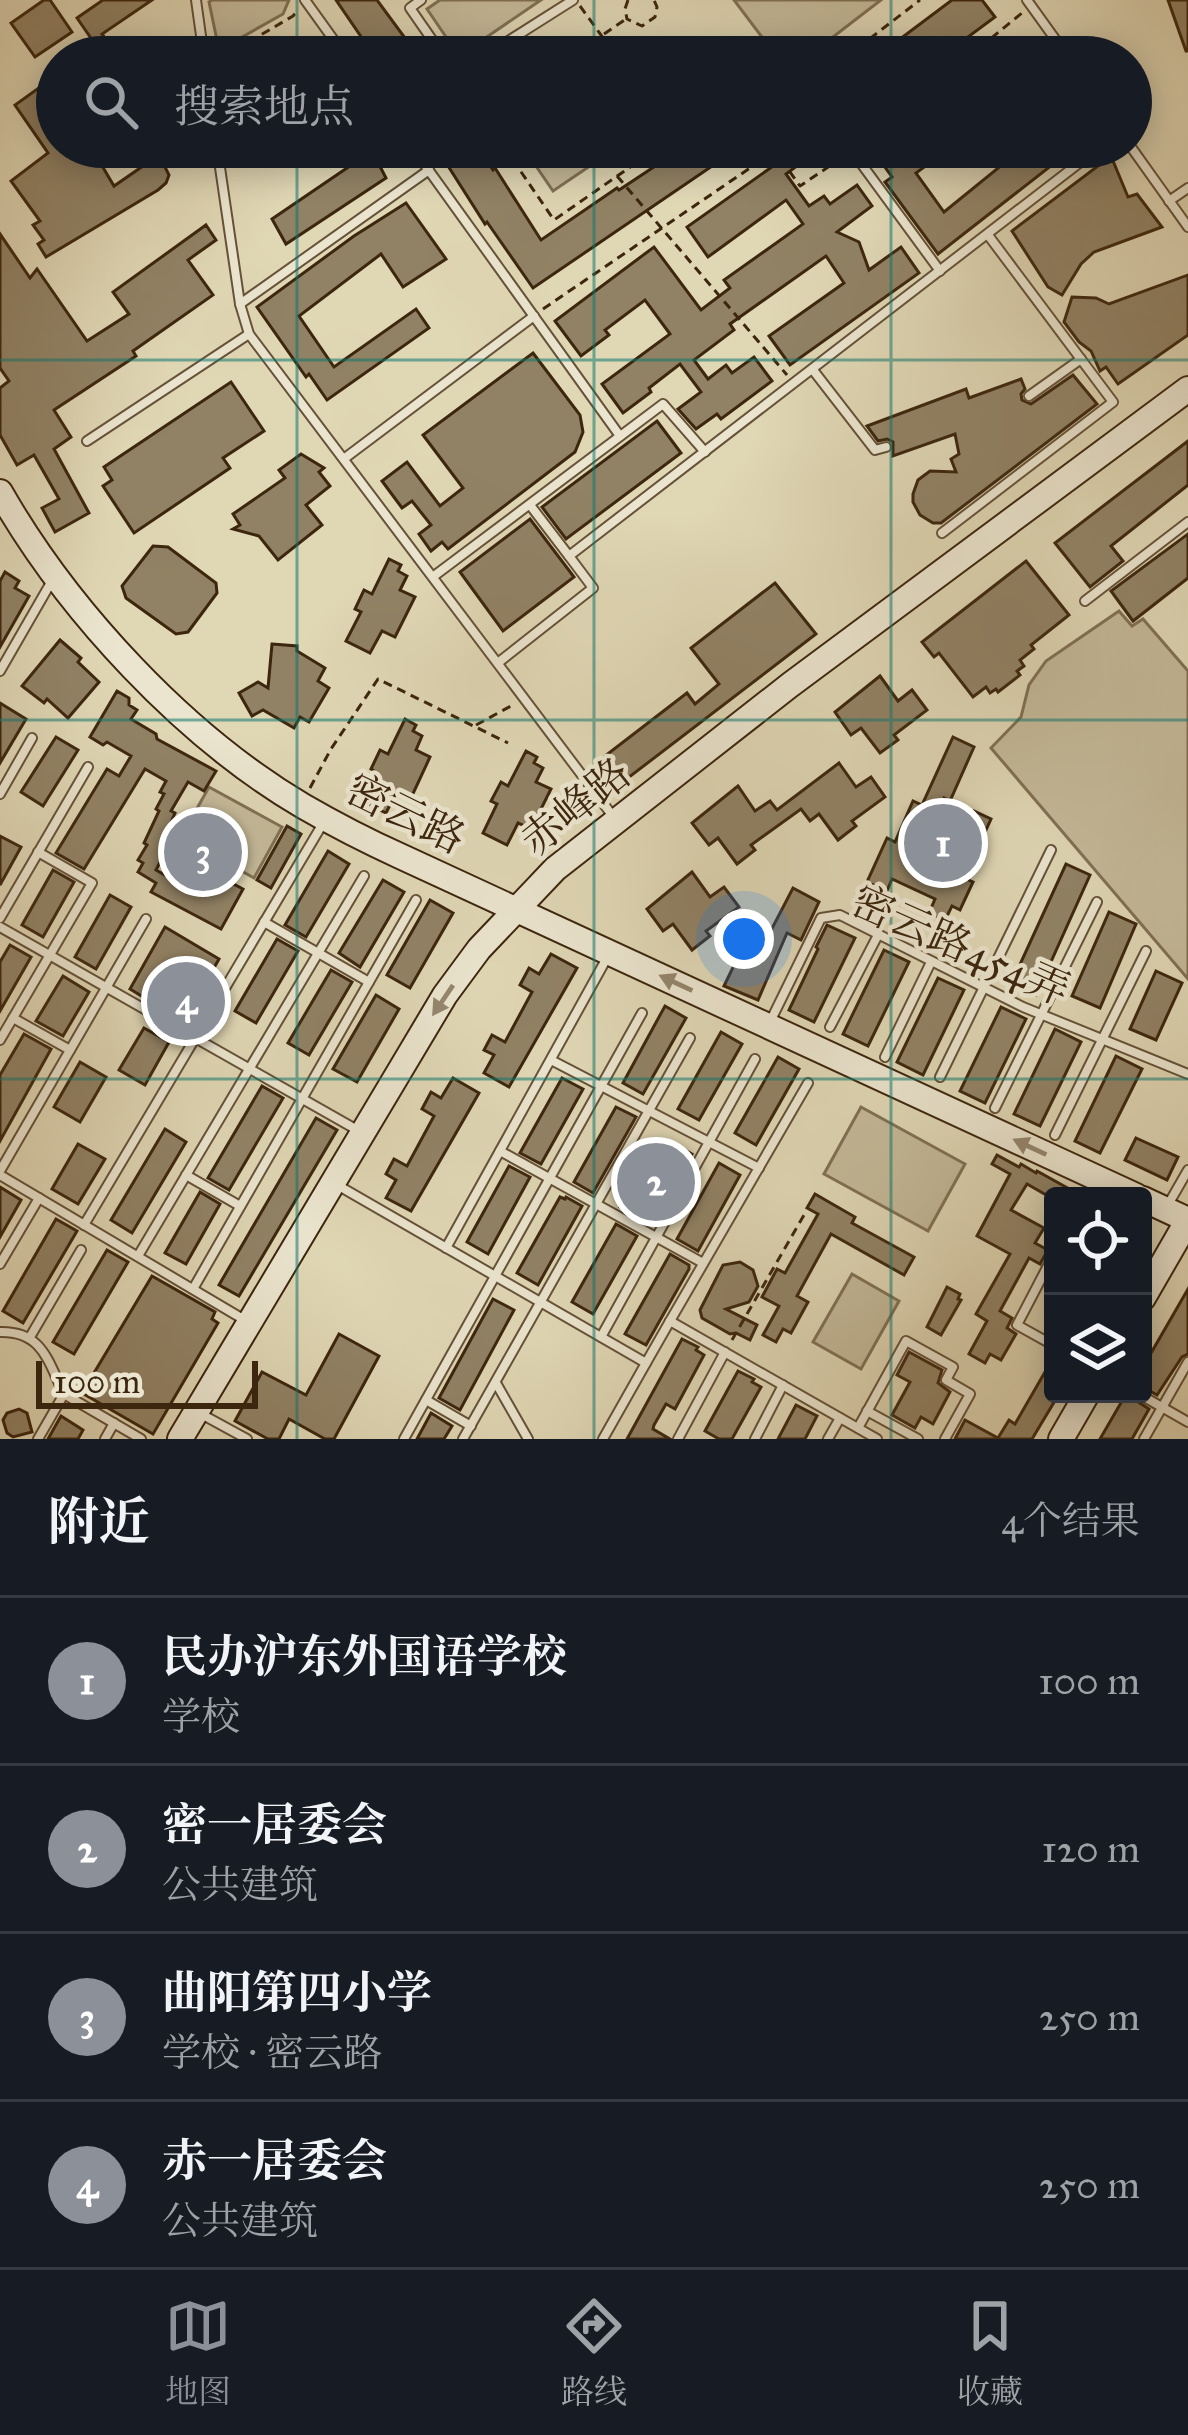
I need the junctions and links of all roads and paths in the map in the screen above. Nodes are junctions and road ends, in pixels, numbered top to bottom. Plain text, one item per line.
1 (196, 0) edge
2 (421, 0) edge
3 (574, 0) edge
4 (628, 0) edge
5 (654, 0) edge
6 (920, 0) edge
7 (305, 1) edge
8 (1029, 3) edge
9 (627, 19) junction
10 (602, 35) joint
11 (201, 36) edge
12 (259, 36) edge
13 (331, 36) edge
14 (429, 36) edge
15 (517, 36) edge
16 (873, 36) edge
17 (992, 36) edge
18 (1053, 36) edge
19 (220, 168) edge
20 (518, 168) edge
21 (629, 168) edge
22 (746, 168) edge
23 (787, 168) edge
24 (827, 168) edge
25 (864, 168) edge
26 (1073, 168) edge
27 (1146, 168) edge
28 (429, 170) joint
29 (617, 176) junction
30 (1188, 188) edge
31 (1169, 201) junction
32 (1188, 227) edge
33 (661, 228) junction
34 (988, 235) junction
35 (940, 271) junction
36 (240, 304) junction
37 (534, 316) junction
38 (249, 334) junction
39 (1081, 359) junction
40 (813, 370) junction
41 (794, 384) junction
42 (1188, 389) edge
43 (1029, 396) dead end
44 (620, 436) junction
45 (87, 441) dead end
46 (886, 447) dead end
47 (705, 452) junction
48 (345, 458) junction
49 (0, 492) edge
50 (530, 505) junction
51 (1188, 522) edge
52 (942, 533) dead end
53 (569, 556) junction
54 (55, 576) junction
55 (434, 576) junction
56 (1085, 601) dead end
57 (499, 662) junction
58 (0, 671) edge
59 (511, 706) dead end
60 (474, 726) junction
61 (32, 738) dead end
62 (508, 743) dead end
63 (88, 766) dead end
64 (0, 794) edge
65 (301, 805) junction
66 (326, 819) junction
67 (616, 821) junction
68 (1051, 850) dead end
69 (38, 852) junction
70 (364, 876) dead end
71 (416, 900) dead end
72 (1097, 902) dead end
73 (515, 908) junction
74 (0, 918) edge
75 (146, 919) dead end
76 (264, 922) junction
77 (0, 927) edge
78 (878, 934) junction
79 (1146, 951) dead end
80 (317, 952) junction
81 (610, 952) junction
82 (50, 956) junction
83 (931, 962) junction
84 (369, 982) junction
85 (106, 988) junction
86 (985, 988) junction
87 (642, 1013) dead end
88 (1043, 1015) junction
89 (13, 1018) junction
90 (769, 1026) junction
91 (830, 1027) dead end
92 (194, 1038) junction
93 (1102, 1038) junction
94 (690, 1039) dead end
95 (0, 1040) edge
96 (70, 1050) junction
97 (885, 1057) dead end
98 (755, 1059) dead end
99 (551, 1060) junction
100 (248, 1068) junction
101 (1188, 1074) edge
102 (940, 1077) dead end
103 (808, 1084) dead end
104 (601, 1086) junction
105 (302, 1098) junction
106 (995, 1108) dead end
107 (650, 1111) junction
108 (362, 1132) junction
109 (1055, 1135) dead end
110 (709, 1142) junction
111 (500, 1151) junction
112 (759, 1168) junction
113 (1188, 1170) edge
114 (0, 1173) edge
115 (186, 1174) junction
116 (549, 1178) junction
117 (332, 1183) junction
118 (1089, 1186) edge
119 (39, 1198) junction
120 (598, 1205) junction
121 (241, 1206) junction
122 (1158, 1206) edge
123 (804, 1215) dead end
124 (84, 1225) junction
125 (656, 1237) junction
126 (446, 1248) junction
127 (81, 1250) dead end
128 (138, 1256) junction
129 (704, 1263) junction
130 (0, 1264) edge
131 (1044, 1274) edge
132 (495, 1277) junction
133 (193, 1289) junction
134 (1143, 1295) edge
135 (541, 1303) junction
136 (670, 1321) junction
137 (249, 1322) junction
138 (0, 1332) edge
139 (30, 1337) junction
140 (601, 1337) junction
141 (1044, 1340) edge
142 (725, 1352) junction
143 (1188, 1362) edge
144 (646, 1364) junction
145 (496, 1382) junction
146 (783, 1385) junction
147 (64, 1394) junction
148 (426, 1400) junction
149 (1152, 1402) edge
150 (1082, 1403) edge
151 (1162, 1408) junction
152 (868, 1411) junction
153 (196, 1412) junction
154 (840, 1418) junction
155 (1188, 1422) edge
156 (114, 1423) junction
157 (471, 1426) junction
158 (858, 1428) junction
159 (183, 1438) edge
160 (38, 1439) edge
161 (105, 1439) edge
162 (141, 1439) edge
163 (247, 1439) edge
164 (404, 1439) edge
165 (463, 1439) edge
166 (528, 1439) edge
167 (604, 1439) edge
168 (678, 1439) edge
169 (755, 1439) edge
170 (828, 1439) edge
171 (877, 1439) edge
172 (918, 1439) edge
173 (945, 1439) edge
174 (1061, 1439) edge
175 (1144, 1439) edge

1 - 11 lane
2 - 14 lane
3 - 10 path
3 - 15 lane
4 - 9 path
5 - 9 path
6 - 16 path
7 - 12 path
7 - 13 lane
8 - 17 path
8 - 18 lane
9 - 10 path
19 - 36 lane
20 - 29 path
21 - 29 path
22 - 33 path
23 - 24 path
25 - 35 lane
26 - 34 lane
27 - 31 lane
28 - 36 lane
28 - 37 lane
29 - 33 path
30 - 31 lane
31 - 32 lane
33 - 37 path
33 - 41 path
34 - 35 lane
34 - 39 lane
35 - 40 lane
36 - 38 lane
37 - 44 lane
37 - 48 lane
38 - 45 lane
38 - 48 lane
39 - 43 lane
39 - 52 lane
40 - 41 lane
40 - 46 lane
41 - 47 lane
42 - 67 street, 赤峰路
44 - 47 lane
44 - 50 lane
47 - 53 lane
48 - 55 lane
49 - 54 street, 密云路
50 - 53 lane
50 - 55 lane
51 - 56 lane
53 - 57 lane
54 - 58 lane
54 - 65 street, 密云路
55 - 57 lane
57 - 67 lane
59 - 60 path
60 - 62 path
60 - 65 path
61 - 64 lane
63 - 69 lane
65 - 66 street, 密云路
66 - 73 street, 密云路
66 - 76 lane
67 - 73 street, 赤峰路
68 - 86 lane
69 - 74 lane
69 - 82 lane
70 - 80 lane
71 - 84 lane
72 - 88 lane
73 - 81 street, 密云路
73 -> 108 street, 赤峰路
75 - 85 lane
76 - 80 lane
76 - 92 lane
77 - 82 lane
78 - 83 lane, 密云路454弄
78 - 90 lane, 密云路454弄
78 - 91 lane
79 - 93 lane
80 - 84 lane
80 - 100 lane
90 -> 81 street, 密云路
81 - 99 lane
82 - 85 lane
82 - 89 lane
83 - 86 lane, 密云路454弄
83 - 97 lane
84 - 105 lane
85 - 92 lane
85 - 96 lane
86 - 88 lane, 密云路454弄
86 - 102 lane
87 - 104 lane
88 - 93 lane, 密云路454弄
88 - 106 lane
89 - 95 lane
89 - 96 lane
118 -> 90 street, 密云路
92 - 100 lane
92 - 124 lane
93 - 101 lane, 密云路454弄
93 - 109 lane
94 - 107 lane
96 - 114 lane
98 - 110 lane
99 - 104 lane
99 - 111 lane
100 - 105 lane
100 - 115 lane
103 - 112 lane
104 - 107 lane
104 - 116 lane
105 - 108 lane
105 - 121 lane
107 - 110 lane
107 - 120 lane
108 - 117 street, 赤峰路
110 - 112 lane
110 - 125 lane
111 - 116 lane
111 - 126 lane
112 - 129 lane
113 - 122 lane
114 - 119 lane
115 - 121 lane
115 - 128 lane
116 - 120 lane
116 - 132 lane
117 - 126 lane
117 - 137 street, 赤峰路
118 - 122 street, 密云路
119 - 124 lane
119 - 130 lane
120 - 125 lane
120 - 135 lane
121 - 133 lane
122 - 134 street
123 - 142 path
124 - 128 lane
125 - 129 lane
125 - 140 lane
126 - 132 lane
127 - 139 lane
128 - 133 lane
129 - 136 lane
131 - 141 lane
132 - 135 lane
132 - 148 lane
133 - 137 lane
135 - 140 lane
135 - 145 lane
136 - 142 lane
136 - 144 lane
137 - 153 street, 赤峰路
138 - 139 lane
139 - 147 lane
140 - 144 lane
142 - 146 lane
142 - 168 lane
143 - 151 lane
144 - 167 lane
145 - 157 lane
145 - 166 lane
146 - 154 lane
146 - 169 lane
147 - 156 lane
147 - 160 lane
148 - 157 lane
148 - 164 lane
149 - 151 lane
150 - 174 street
151 - 155 lane
151 - 175 lane
152 - 158 lane
152 - 172 lane
152 - 173 lane
153 - 159 street, 赤峰路
153 - 163 lane
154 - 158 lane
154 - 170 lane
156 - 161 lane
156 - 162 lane
157 - 165 lane
158 - 171 lane

